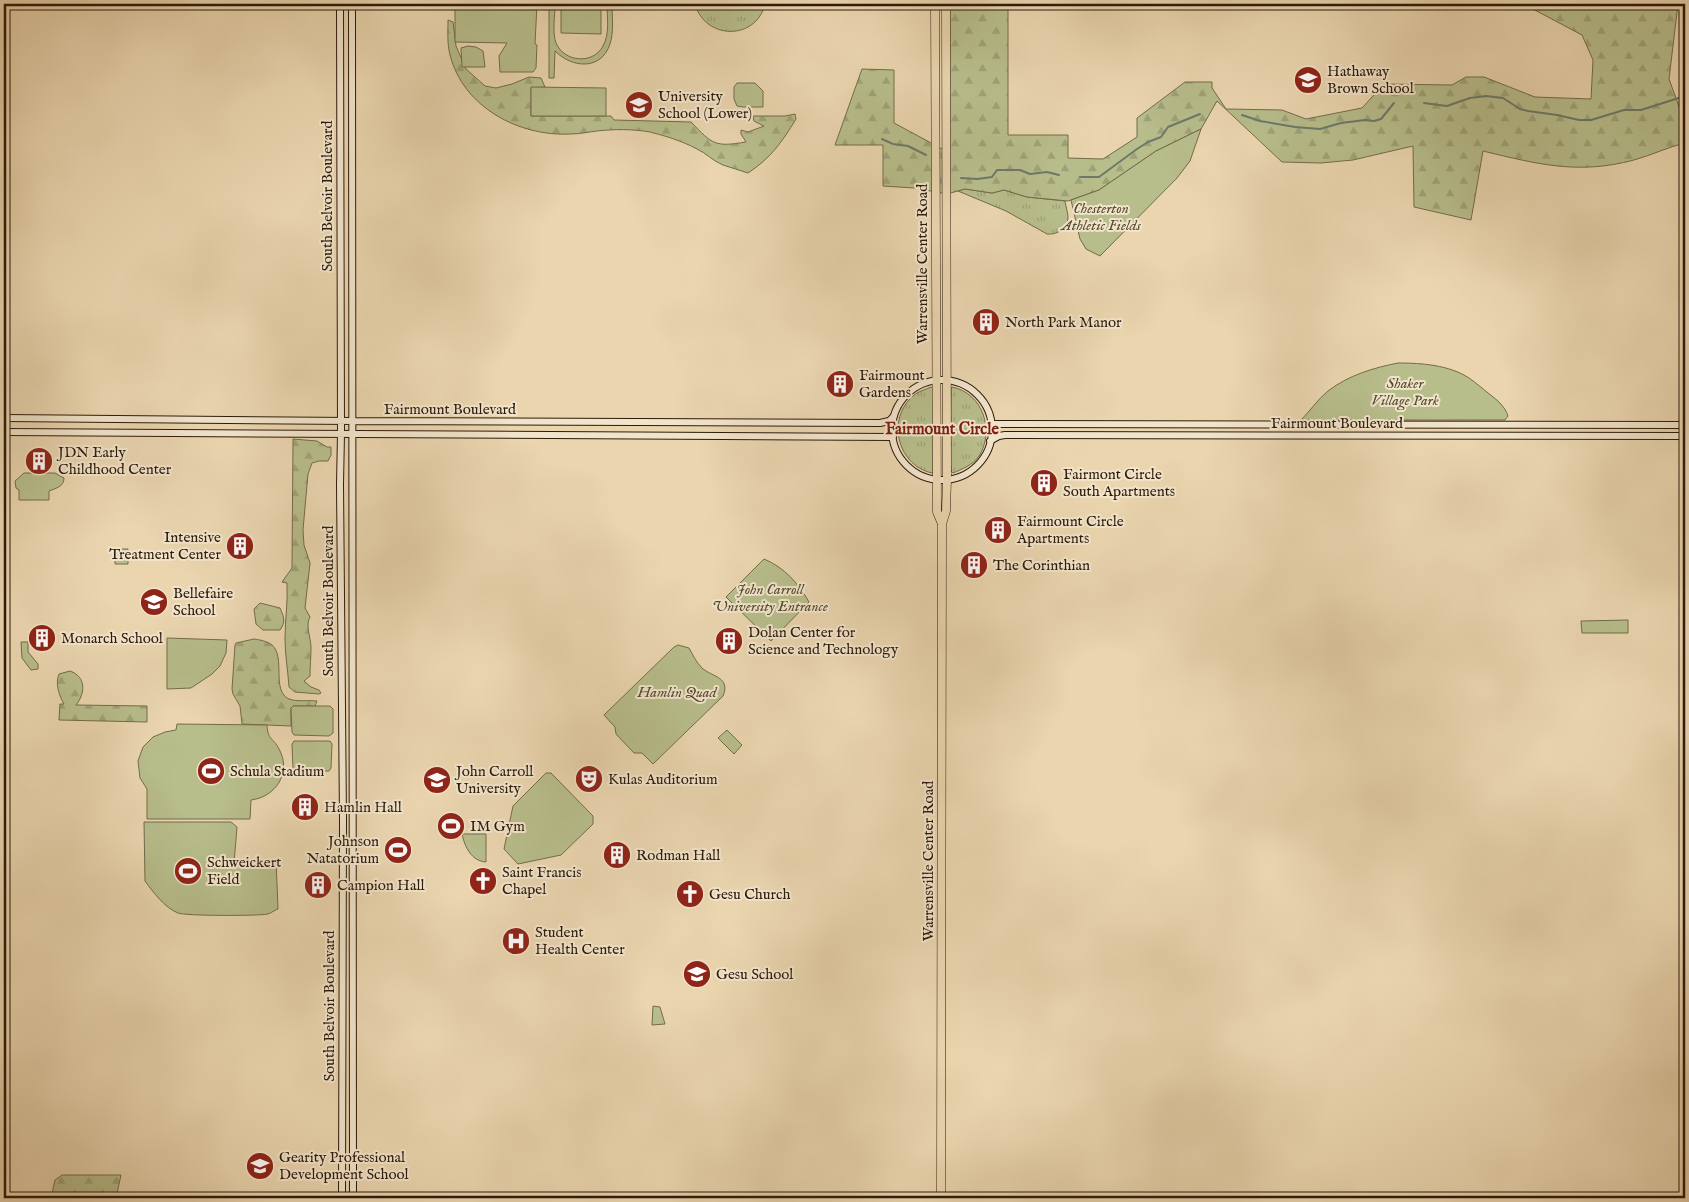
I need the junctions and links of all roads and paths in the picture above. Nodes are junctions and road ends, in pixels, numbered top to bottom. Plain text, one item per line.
1 (340, 4) edge
2 (352, 4) edge
3 (935, 4) edge
4 (946, 4) edge
5 (936, 380) junction
6 (947, 380) junction
7 (894, 416) junction
8 (4, 418) edge
9 (90, 419) junction
10 (341, 421) junction
11 (352, 421) junction
12 (991, 424) junction
13 (1685, 425) edge
14 (4, 432) edge
15 (90, 432) junction
16 (341, 434) junction
17 (352, 434) junction
18 (1685, 436) edge
19 (893, 437) junction
20 (990, 441) junction
21 (937, 479) junction
22 (947, 479) junction
23 (942, 524) junction
24 (342, 1190) junction
25 (353, 1190) junction
26 (342, 1198) edge
27 (353, 1198) edge
28 (941, 1198) edge

1 - 10 main road, South Belvoir Boulevard
2 - 11 main road, South Belvoir Boulevard
3 - 5 main road, Warrensville Center Road
4 - 6 main road, Warrensville Center Road
5 - 6 main road
5 - 7 main road
5 - 21 main road, Warrensville Center Road
6 - 12 main road
6 - 22 main road, Warrensville Center Road
7 - 11 main road, Fairmount Boulevard
7 - 19 main road
8 - 9 main road, Fairmount Boulevard
9 - 10 main road, Fairmount Boulevard
9 - 15 main road
10 - 11 main road, Fairmount Boulevard
10 - 16 main road, South Belvoir Boulevard
11 - 17 main road, South Belvoir Boulevard
12 - 13 main road, Fairmount Boulevard
12 - 20 main road
14 - 15 main road, Fairmount Boulevard
15 - 16 main road, Fairmount Boulevard
16 - 17 main road, Fairmount Boulevard
16 - 24 main road, South Belvoir Boulevard
17 - 19 main road, Fairmount Boulevard
17 - 25 main road, South Belvoir Boulevard
18 - 20 main road, Fairmount Boulevard
19 - 21 main road
20 - 22 main road
21 - 22 main road
21 - 23 main road, Warrensville Center Road
22 - 23 main road, Warrensville Center Road
23 - 28 main road, Warrensville Center Road
24 - 25 main road
24 - 26 main road, South Belvoir Boulevard
25 - 27 main road, South Belvoir Boulevard

